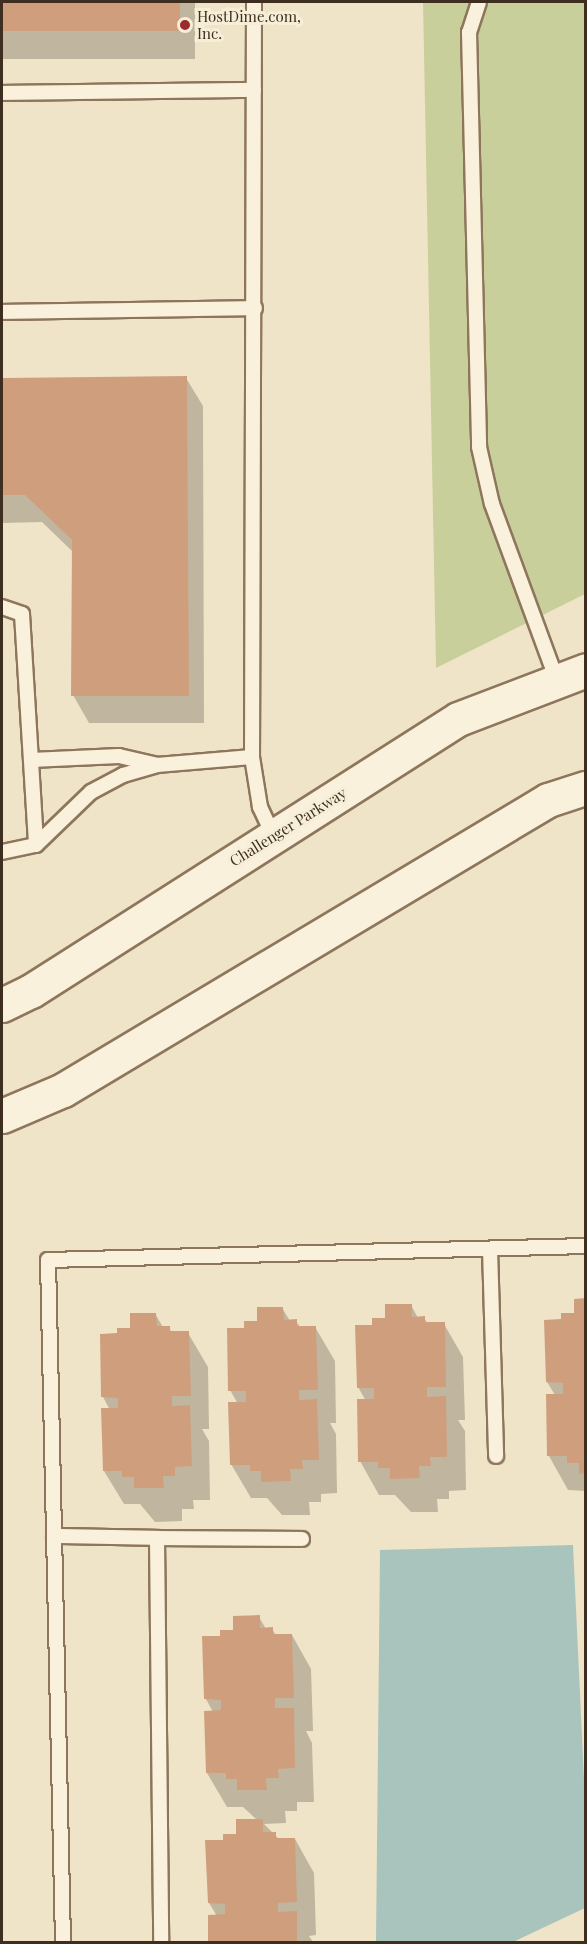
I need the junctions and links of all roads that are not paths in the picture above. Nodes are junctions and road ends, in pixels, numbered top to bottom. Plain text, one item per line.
1 (254, 2) edge
2 (479, 2) edge
3 (254, 90) junction
4 (2, 93) edge
5 (255, 308) junction
6 (2, 312) edge
7 (2, 607) edge
8 (571, 676) edge
9 (252, 758) junction
10 (31, 760) junction
11 (157, 765) junction
12 (585, 788) edge
13 (273, 835) junction
14 (36, 845) junction
15 (2, 852) edge
16 (2, 1005) edge
17 (2, 1116) edge
18 (585, 1246) edge
19 (490, 1249) junction
20 (496, 1456) dead end
21 (54, 1536) junction
22 (157, 1538) junction
23 (302, 1539) dead end
24 (63, 1942) edge
25 (161, 1942) edge

1 - 3 lane
2 - 8 lane
3 - 4 lane
3 - 5 lane
5 - 6 lane
5 - 9 lane
7 - 10 lane
8 - 13 main road, Challenger Parkway
9 - 11 lane
9 - 13 lane
10 - 11 lane
10 - 14 lane
11 - 14 lane
12 - 17 main road
13 - 16 main road, Challenger Parkway
14 - 15 lane
18 - 19 lane
19 - 20 lane
19 - 21 lane
21 - 22 lane
21 - 24 lane
22 - 23 lane
22 - 25 lane

